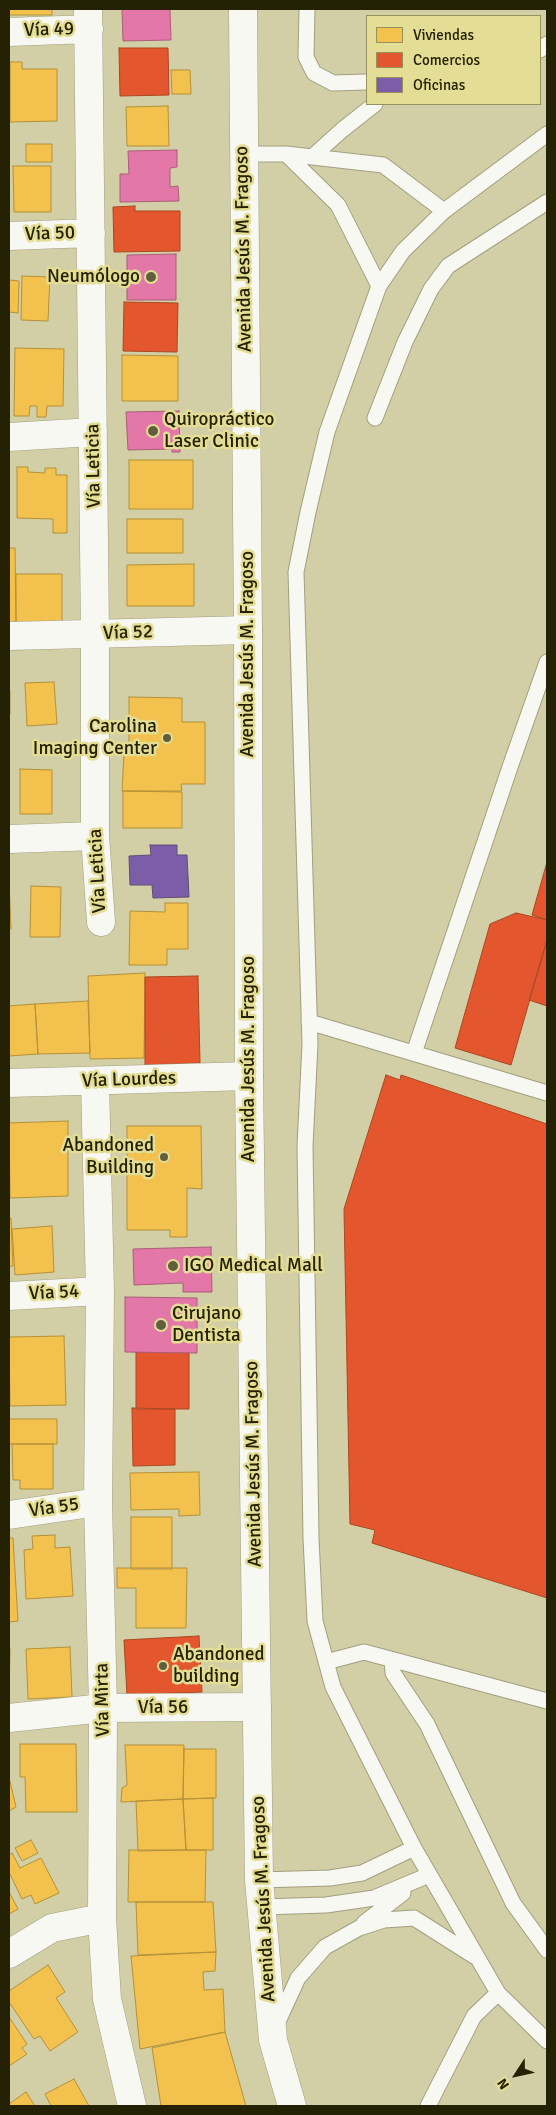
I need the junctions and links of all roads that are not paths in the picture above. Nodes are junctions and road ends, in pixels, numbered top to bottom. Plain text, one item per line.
1 (243, 9) edge
2 (306, 9) edge
3 (89, 19) edge
4 (9, 32) edge
5 (366, 82) edge
6 (374, 105) edge
7 (547, 134) edge
8 (243, 154) junction
9 (286, 154) junction
10 (312, 157) junction
11 (547, 202) edge
12 (444, 211) junction
13 (91, 233) junction
14 (9, 236) edge
15 (378, 286) junction
16 (375, 418) dead end
17 (93, 432) junction
18 (9, 437) edge
19 (248, 630) junction
20 (95, 634) junction
21 (9, 636) edge
22 (547, 662) edge
23 (95, 836) junction
24 (9, 839) edge
25 (101, 922) dead end
26 (309, 1022) junction
27 (414, 1053) junction
28 (249, 1076) junction
29 (95, 1081) junction
30 (9, 1083) edge
31 (547, 1093) edge
32 (100, 1291) junction
33 (9, 1296) edge
34 (98, 1502) junction
35 (9, 1514) edge
36 (392, 1660) junction
37 (326, 1662) junction
38 (547, 1702) edge
39 (257, 1707) junction
40 (103, 1708) junction
41 (9, 1718) edge
42 (414, 1848) junction
43 (429, 1875) junction
44 (259, 1880) junction
45 (344, 1902) junction
46 (384, 1906) junction
47 (261, 1907) junction
48 (102, 1918) junction
49 (414, 1918) junction
50 (359, 1928) junction
51 (547, 1950) edge
52 (9, 1954) edge
53 (478, 1958) junction
54 (498, 1993) junction
55 (272, 2033) junction
56 (547, 2041) edge
57 (132, 2106) edge
58 (292, 2106) edge
59 (428, 2106) edge

1 - 8 street, Avenida Jesús M. Fragoso
2 - 5 lane
3 - 4 street, Vía 49
3 - 13 street, Vía Leticia
6 - 10 lane
7 - 12 lane
8 - 9 lane
8 - 19 street, Avenida Jesús M. Fragoso
9 - 10 lane
9 - 15 lane
10 - 12 lane
11 - 16 lane
12 - 15 lane
13 - 14 street, Vía 50
13 - 17 street, Vía Leticia
15 - 26 lane
17 - 18 street
17 - 20 street, Vía Leticia
19 - 20 street, Vía 52
19 - 28 street, Avenida Jesús M. Fragoso
20 - 21 street, Vía 52
20 - 23 street, Vía Leticia
22 - 27 lane
23 - 24 street
23 - 25 street, Vía Leticia
26 - 27 lane
26 - 37 lane
27 - 31 lane
28 - 29 street, Vía Lourdes
28 - 39 street, Avenida Jesús M. Fragoso
29 - 30 street, Vía Lourdes
29 - 32 street, Vía Mirta
32 - 33 street, Vía 54
32 - 34 street, Vía Mirta
34 - 35 street, Vía 55
34 - 40 street, Vía Mirta
36 - 37 lane
36 - 38 lane
36 - 51 lane
37 - 42 lane
39 - 40 street, Vía 56
39 - 44 street, Avenida Jesús M. Fragoso
40 - 41 street, Vía 56
40 - 48 street, Vía Mirta
42 - 43 lane
42 - 44 lane
43 - 45 lane
43 - 46 lane
43 - 53 lane
44 - 47 street, Avenida Jesús M. Fragoso
45 - 46 lane
45 - 47 lane
46 - 49 lane
46 - 50 lane
47 - 55 street, Avenida Jesús M. Fragoso
48 - 52 street
48 - 57 street, Vía Mirta
49 - 50 lane
49 - 53 lane
50 - 55 lane
53 - 54 lane
54 - 56 lane
54 - 59 lane
55 - 58 street, Avenida Jesús M. Fragoso

